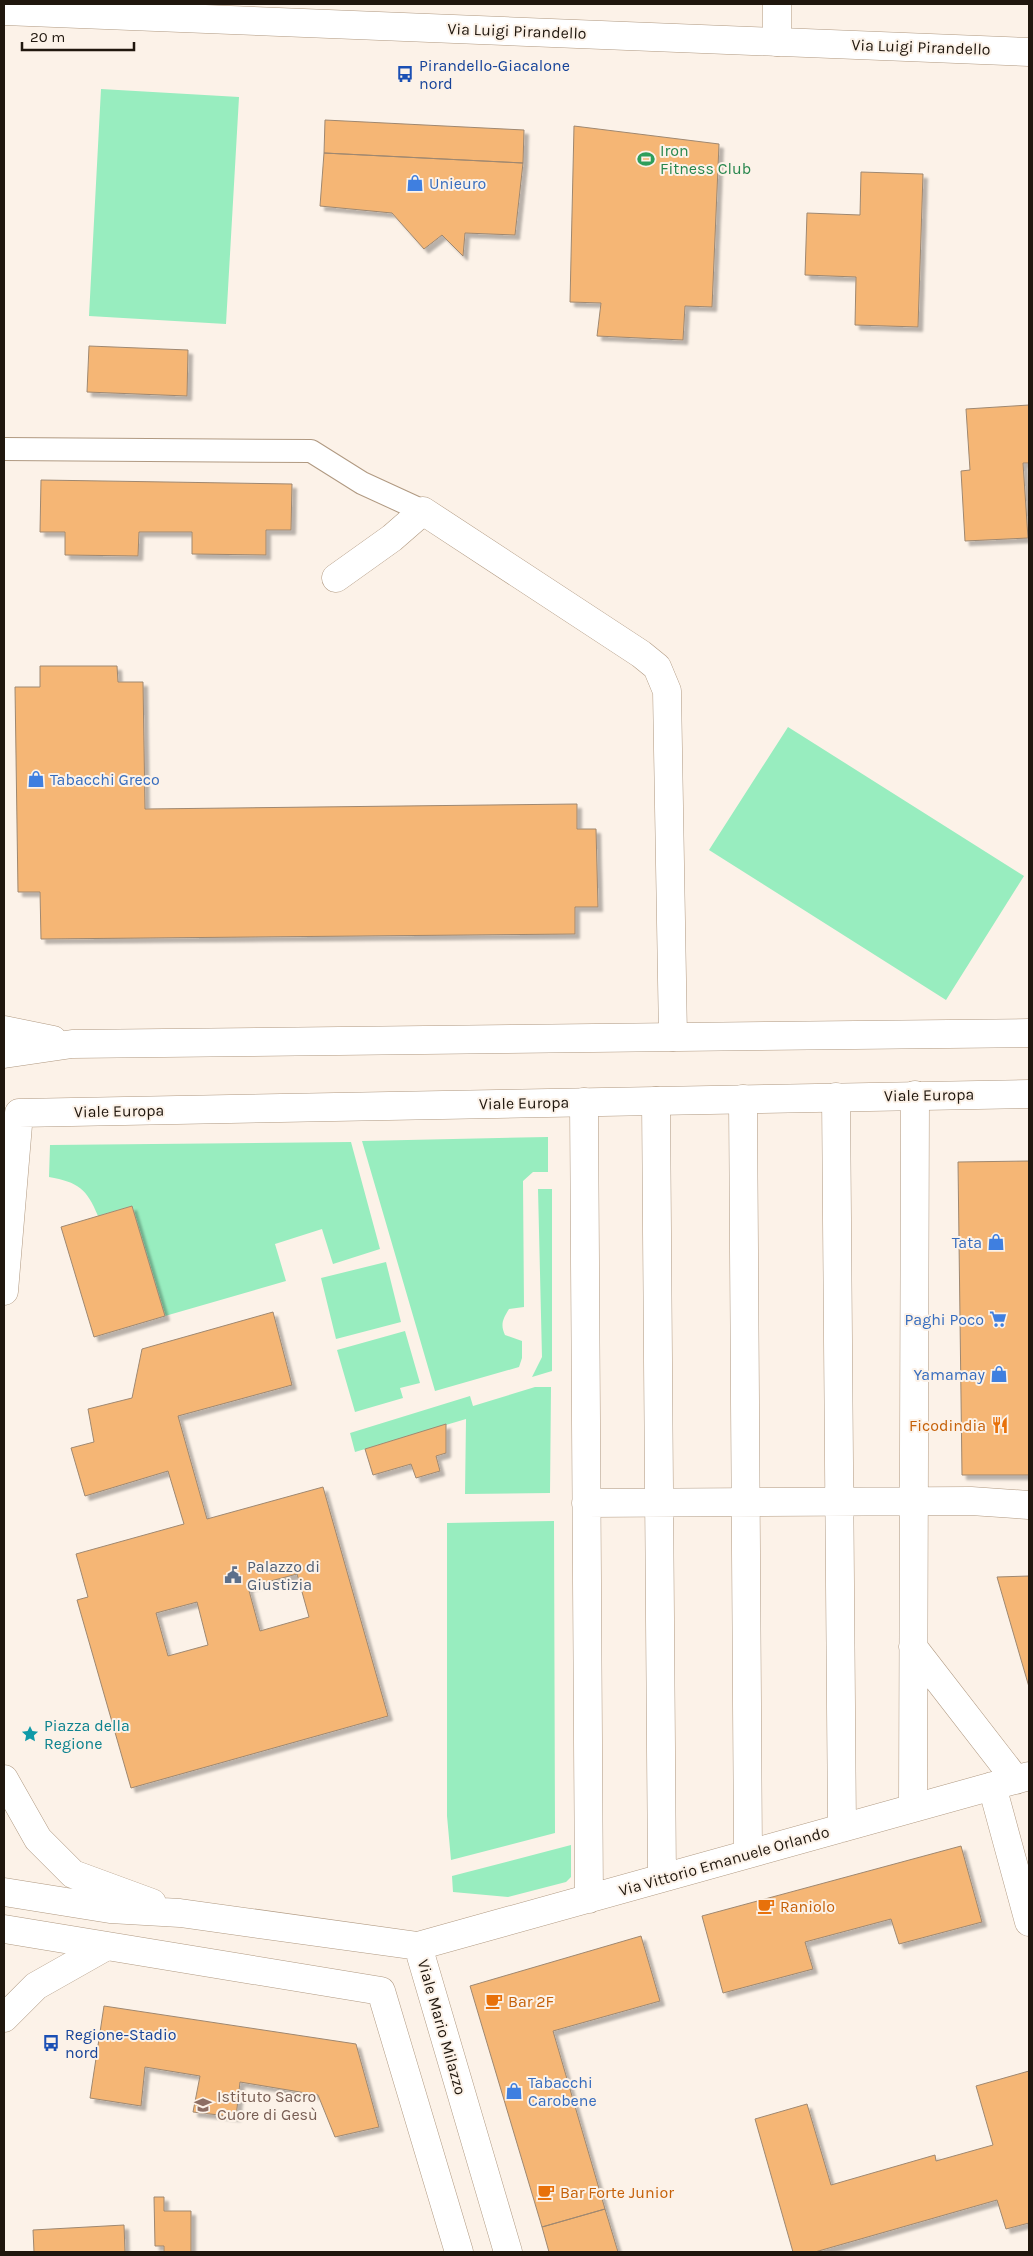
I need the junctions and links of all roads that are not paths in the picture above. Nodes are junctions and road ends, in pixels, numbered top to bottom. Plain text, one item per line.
1 (34, 4) edge
2 (777, 4) edge
3 (5, 12) edge
4 (59, 13) junction
5 (777, 42) junction
6 (1029, 52) edge
7 (4, 449) edge
8 (423, 511) junction
9 (336, 578) dead end
10 (4, 1030) edge
11 (1029, 1033) edge
12 (673, 1037) junction
13 (72, 1044) junction
14 (4, 1054) edge
15 (1029, 1094) edge
16 (915, 1095) junction
17 (836, 1097) junction
18 (743, 1099) junction
19 (656, 1101) junction
20 (584, 1102) junction
21 (11, 1106) edge
22 (4, 1291) edge
23 (913, 1501) junction
24 (839, 1502) junction
25 (586, 1503) junction
26 (659, 1503) junction
27 (746, 1503) junction
28 (1029, 1505) edge
29 (913, 1647) junction
30 (4, 1779) edge
31 (1012, 1780) edge
32 (913, 1808) junction
33 (842, 1828) junction
34 (748, 1854) junction
35 (662, 1878) junction
36 (4, 1892) edge
37 (589, 1898) junction
38 (180, 1913) junction
39 (1029, 1922) edge
40 (4, 1930) edge
41 (105, 1946) junction
42 (418, 1946) junction
43 (4, 2018) edge
44 (459, 2252) edge
45 (508, 2252) edge

1 - 4 street
2 - 5 street
3 - 4 street, Via Luigi Pirandello
4 - 5 street, Via Luigi Pirandello
5 - 6 street, Via Luigi Pirandello
7 - 8 lane
8 - 9 street
8 - 12 street
10 - 13 street
11 - 12 street
12 - 13 street
13 - 14 street
15 - 16 street, Viale Europa
16 - 17 street, Viale Europa
16 - 23 street
17 - 18 street, Viale Europa
17 - 24 street
18 - 19 street, Viale Europa
18 - 27 street
19 - 20 street, Viale Europa
19 - 26 street
20 - 21 street, Viale Europa
20 - 25 street
21 - 22 street
23 - 24 street
23 - 28 street
23 - 29 street
24 - 27 street
24 - 33 street
25 - 26 street
25 - 37 street
26 - 27 street
26 - 35 street
27 - 34 street
29 - 31 street
29 - 32 street
30 - 38 street
31 - 32 street, Via Vittorio Emanuele Orlando
31 - 39 street
32 - 33 street, Via Vittorio Emanuele Orlando
33 - 34 street, Via Vittorio Emanuele Orlando
34 - 35 street, Via Vittorio Emanuele Orlando
35 - 37 street, Via Vittorio Emanuele Orlando
36 - 38 street
37 - 42 street, Via Vittorio Emanuele Orlando
38 - 42 street, Viale Mario Milazzo
40 - 41 street
41 - 43 street
41 - 44 street
42 - 45 street, Viale Mario Milazzo

